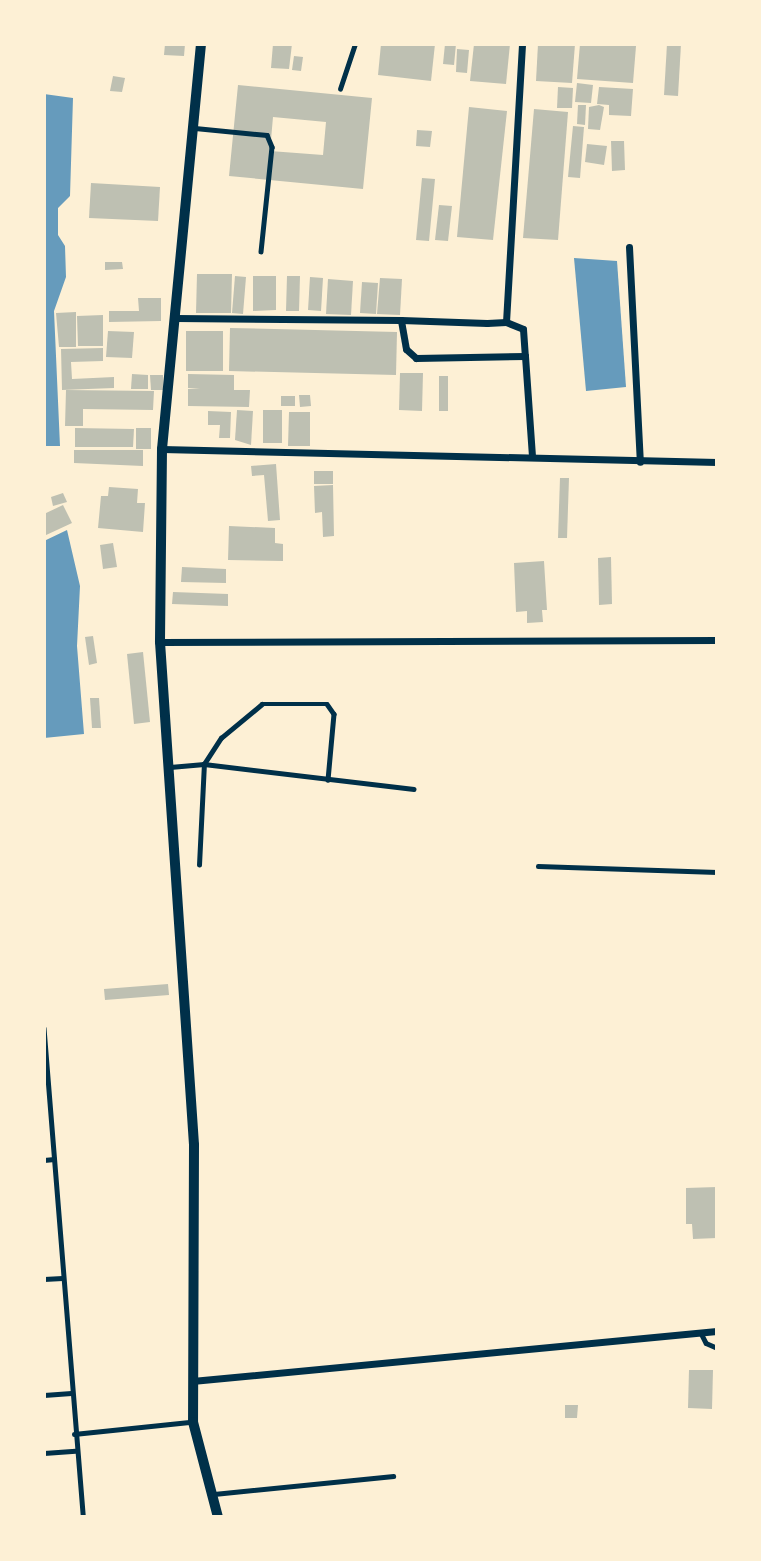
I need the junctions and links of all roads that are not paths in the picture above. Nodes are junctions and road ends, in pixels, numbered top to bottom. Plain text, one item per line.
1 (201, 44) edge
2 (355, 44) edge
3 (522, 44) edge
4 (340, 89) dead end
5 (195, 128) junction
6 (629, 247) dead end
7 (261, 251) dead end
8 (176, 318) junction
9 (401, 320) junction
10 (506, 322) junction
11 (525, 356) junction
12 (162, 449) junction
13 (532, 457) junction
14 (640, 462) junction
15 (717, 462) edge
16 (717, 640) edge
17 (160, 642) junction
18 (204, 764) junction
19 (169, 768) junction
20 (328, 780) junction
21 (414, 789) dead end
22 (199, 864) dead end
23 (538, 866) dead end
24 (717, 872) edge
25 (44, 1028) edge
26 (44, 1045) edge
27 (54, 1159) junction
28 (44, 1160) edge
29 (62, 1278) junction
30 (44, 1279) edge
31 (717, 1331) edge
32 (701, 1332) junction
33 (717, 1348) edge
34 (192, 1381) junction
35 (71, 1393) junction
36 (44, 1395) edge
37 (193, 1422) junction
38 (74, 1434) junction
39 (75, 1451) junction
40 (44, 1453) edge
41 (393, 1476) dead end
42 (213, 1494) junction
43 (83, 1517) edge
44 (218, 1517) edge

1 - 5 street
2 - 4 lane
3 - 10 street
5 - 7 lane
5 - 8 street
6 - 14 street
8 - 9 street
8 - 12 street
9 - 10 street
9 - 11 street
10 - 11 street
11 - 13 street
12 - 13 street
12 - 17 street
13 - 14 street
14 - 15 street
16 - 17 street
17 - 19 street
18 - 19 lane
18 - 20 lane
18 - 20 lane
18 - 22 lane
19 - 34 street
20 - 21 lane
23 - 24 lane
25 - 26 lane
26 - 27 lane
27 - 28 lane
27 - 29 lane
29 - 30 lane
29 - 35 lane
31 - 32 street
32 - 33 lane
32 - 34 street
34 - 37 street
35 - 36 lane
35 - 38 lane
37 - 38 lane
37 - 42 street
38 - 39 lane
39 - 40 lane
39 - 43 lane
41 - 42 lane
42 - 44 street

